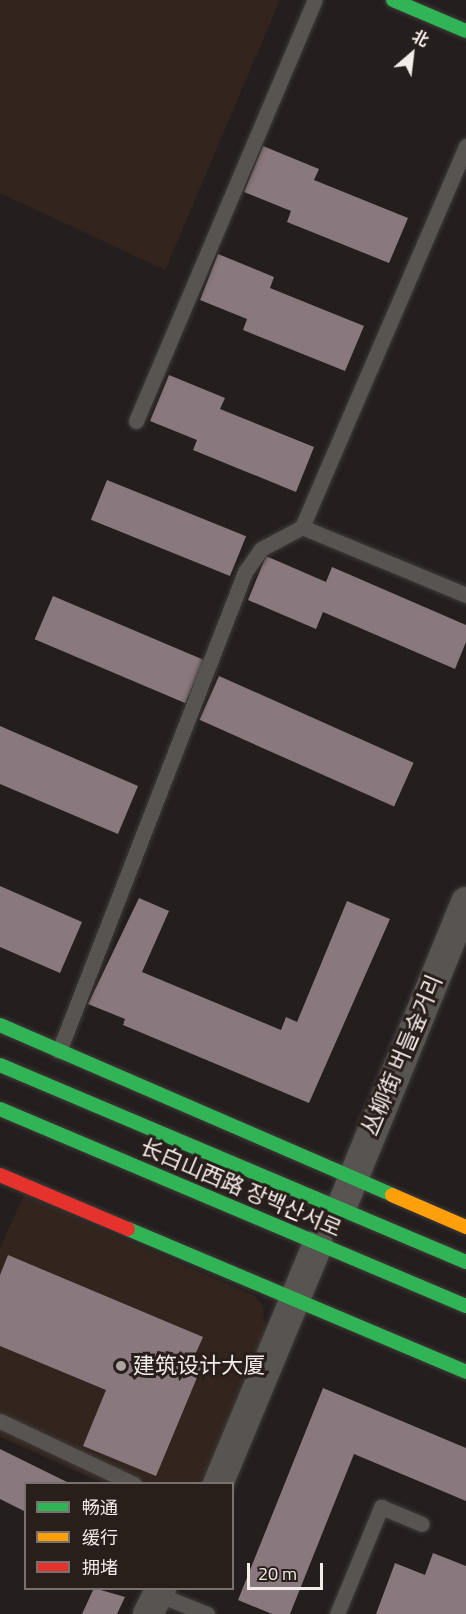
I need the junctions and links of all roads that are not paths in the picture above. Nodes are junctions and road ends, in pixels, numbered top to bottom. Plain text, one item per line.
1 (315, 0) edge
2 (393, 0) edge
3 (466, 31) edge
4 (466, 146) edge
5 (136, 421) dead end
6 (302, 527) junction
7 (466, 595) edge
8 (466, 902) edge
9 (0, 1026) edge
10 (59, 1051) junction
11 (0, 1065) edge
12 (0, 1109) edge
13 (0, 1175) edge
14 (352, 1179) junction
15 (341, 1209) junction
16 (466, 1227) edge
17 (318, 1244) junction
18 (466, 1262) edge
19 (294, 1299) junction
20 (466, 1306) edge
21 (466, 1371) edge
22 (0, 1421) edge
23 (130, 1482) edge
24 (219, 1482) edge
25 (422, 1524) dead end
26 (155, 1599) edge
27 (207, 1614) edge
28 (338, 1614) edge

1 - 5 lane
2 - 3 street
4 - 6 lane
6 - 7 lane
6 - 10 lane
8 - 14 street, 丛柳街 버들숲거리
9 - 10 street
10 - 14 street
11 - 15 street, 长白山西路 장백산서로
12 - 17 street, 长白山西路 장백산서로
13 - 19 street
14 - 15 street, 丛柳街 버들숲거리
14 - 16 street
15 - 18 street, 长白山西路 장백산서로
17 - 19 street
17 - 20 street, 长白山西路 장백산서로
19 - 21 street
19 - 24 street
22 - 23 lane
25 - 28 lane
26 - 27 lane

